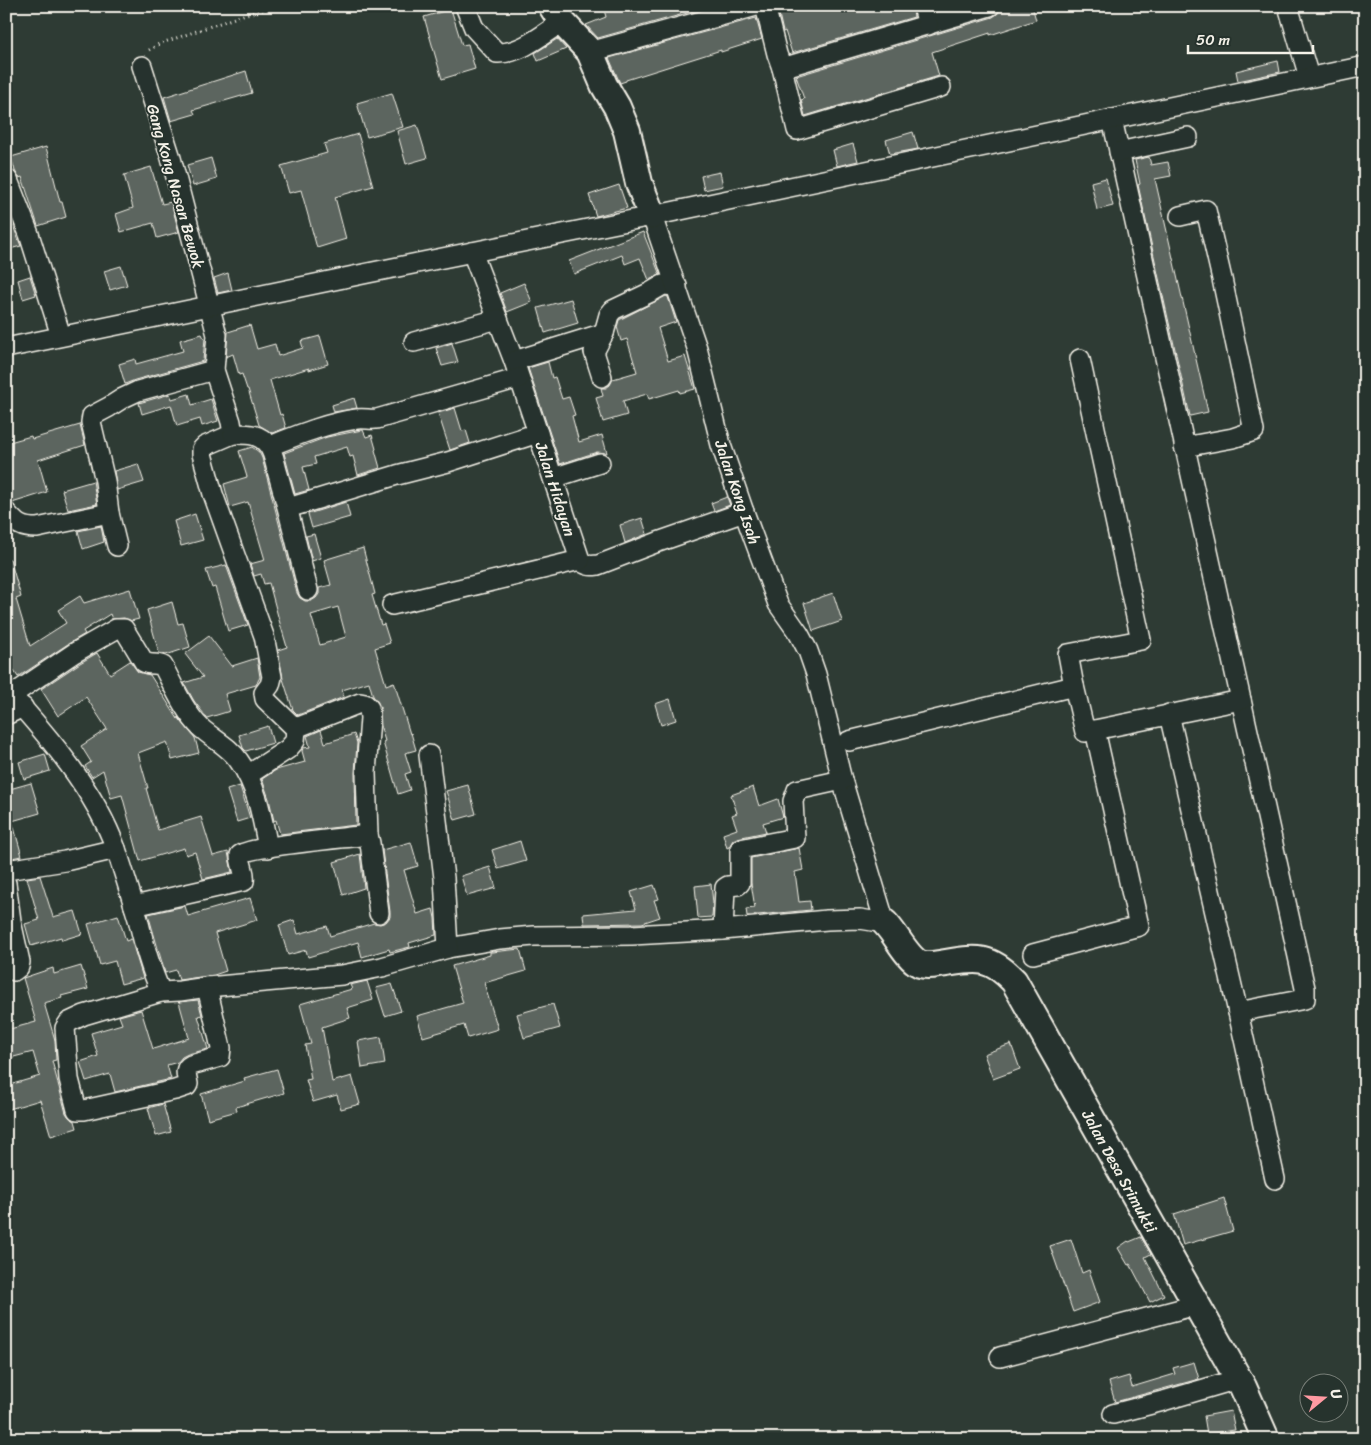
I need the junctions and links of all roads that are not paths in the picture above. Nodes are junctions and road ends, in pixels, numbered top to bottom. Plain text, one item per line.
1 (465, 6) edge
2 (756, 6) edge
3 (765, 6) edge
4 (923, 6) edge
5 (990, 6) edge
6 (1288, 6) edge
7 (557, 14) edge
8 (928, 25) junction
9 (590, 52) junction
10 (142, 66) road end
11 (1365, 66) edge
12 (782, 68) junction
13 (1309, 77) junction
14 (941, 87) dead end
15 (1112, 119) junction
16 (1188, 137) dead end
17 (1119, 152) junction
18 (8, 180) dead end
19 (652, 216) junction
20 (1180, 216) dead end
21 (472, 252) junction
22 (677, 286) junction
23 (209, 305) junction
24 (498, 320) junction
25 (604, 333) junction
26 (61, 336) junction
27 (414, 342) dead end
28 (6, 348) edge
29 (1080, 359) dead end
30 (516, 369) junction
31 (214, 370) junction
32 (602, 377) dead end
33 (538, 433) junction
34 (233, 434) junction
35 (270, 446) junction
36 (1184, 447) junction
37 (600, 463) dead end
38 (553, 478) junction
39 (288, 508) junction
40 (6, 512) edge
41 (744, 512) junction
42 (109, 513) junction
43 (117, 546) dead end
44 (580, 560) junction
45 (308, 590) dead end
46 (392, 605) dead end
47 (1074, 686) junction
48 (1240, 700) junction
49 (12, 702) edge
50 (1169, 714) junction
51 (296, 729) junction
52 (1095, 730) junction
53 (849, 741) dead end
54 (429, 755) dead end
55 (248, 775) junction
56 (842, 780) junction
57 (368, 836) junction
58 (268, 848) junction
59 (116, 849) junction
60 (6, 870) edge
61 (6, 883) edge
62 (134, 906) junction
63 (379, 913) dead end
64 (885, 923) junction
65 (723, 930) junction
66 (448, 948) junction
67 (1032, 954) dead end
68 (933, 965) joint
69 (14, 972) dead end
70 (207, 987) junction
71 (161, 992) junction
72 (1238, 1012) junction
73 (1275, 1180) dead end
74 (1196, 1305) junction
75 (1000, 1357) dead end
76 (1238, 1379) junction
77 (1113, 1414) dead end
78 (1266, 1439) edge

1 - 7 street
2 - 9 street
3 - 12 street
4 - 8 street
5 - 8 street
6 - 13 street
7 - 9 street, Jalan Kong Isah
8 - 12 street
9 - 19 street, Jalan Kong Isah
10 - 23 street, Gang Kong Nasan Bewok
11 - 13 street
12 - 14 street
13 - 15 street
15 - 17 street
15 - 19 street
16 - 17 street
17 - 36 street
18 - 26 street
19 - 21 street
19 - 22 street, Jalan Kong Isah
20 - 36 street
21 - 23 street
21 - 24 street, Jalan Hidayan
22 - 25 street
22 - 41 street, Jalan Kong Isah
23 - 26 street
23 - 31 street, Gang Kong Nasan Bewok
24 - 27 street
24 - 30 street, Jalan Hidayan
25 - 30 street
25 - 32 street
26 - 28 street
29 - 47 street
30 - 33 street, Jalan Hidayan
30 - 35 street
31 - 34 street
31 - 42 street
33 - 38 street, Jalan Hidayan
33 - 39 street
34 - 35 street
34 - 51 street
35 - 39 street
36 - 48 street
37 - 38 street
38 - 44 street, Jalan Hidayan
39 - 45 street
40 - 42 street
41 - 44 street
41 - 56 street, Jalan Kong Isah
42 - 43 street
44 - 46 street
47 - 52 street
47 - 53 street
48 - 50 street
48 - 72 street
49 - 55 street
49 - 59 street
50 - 52 street
50 - 72 street
51 - 55 street
51 - 57 street
52 - 67 street
54 - 66 street
55 - 58 street
56 - 64 street, Jalan Kong Isah
56 - 65 street
57 - 58 street
57 - 63 street
58 - 62 street
59 - 60 street
59 - 62 street
61 - 69 street
62 - 71 street
64 - 65 street
64 - 68 street, Jalan Kong Isah
65 - 66 street
66 - 70 street
68 - 74 street, Jalan Desa Srimukti
70 - 71 street
70 - 71 street
72 - 73 street
74 - 75 street
74 - 76 street, Jalan Desa Srimukti
76 - 77 street
76 - 78 street, Jalan Desa Srimukti

